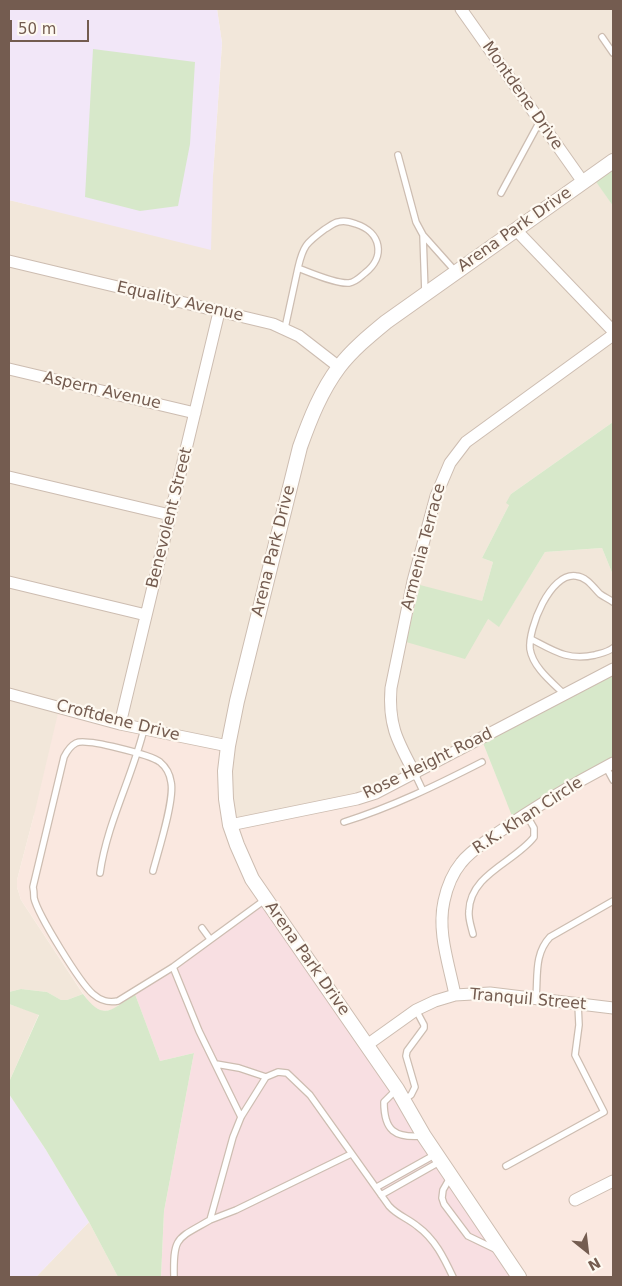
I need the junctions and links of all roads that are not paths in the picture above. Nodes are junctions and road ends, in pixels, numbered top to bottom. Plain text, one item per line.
1 (461, 9) edge
2 (602, 37) dead end
3 (613, 53) edge
4 (540, 121) junction
5 (398, 155) dead end
6 (613, 162) edge
7 (583, 182) junction
8 (501, 193) dead end
9 (516, 230) junction
10 (423, 234) junction
11 (9, 262) edge
12 (298, 268) junction
13 (456, 272) junction
14 (425, 294) junction
15 (220, 312) junction
16 (285, 328) junction
17 (613, 331) edge
18 (613, 336) edge
19 (339, 367) junction
20 (9, 369) edge
21 (195, 413) junction
22 (9, 477) edge
23 (170, 516) junction
24 (9, 582) edge
25 (613, 602) edge
26 (146, 615) junction
27 (531, 639) junction
28 (613, 648) edge
29 (613, 669) edge
30 (9, 694) edge
31 (565, 695) junction
32 (120, 724) junction
33 (144, 729) junction
34 (228, 746) junction
35 (138, 753) junction
36 (482, 762) dead end
37 (610, 765) edge
38 (415, 774) junction
39 (613, 780) edge
40 (424, 791) junction
41 (526, 814) junction
42 (344, 822) dead end
43 (230, 825) junction
44 (153, 871) dead end
45 (100, 873) dead end
46 (266, 899) junction
47 (613, 901) edge
48 (202, 928) dead end
49 (473, 934) dead end
50 (210, 939) junction
51 (172, 967) junction
52 (455, 995) junction
53 (536, 997) junction
54 (578, 1004) junction
55 (613, 1008) edge
56 (416, 1010) junction
57 (366, 1046) junction
58 (216, 1064) junction
59 (266, 1077) junction
60 (401, 1094) junction
61 (241, 1118) junction
62 (424, 1136) junction
63 (351, 1154) junction
64 (438, 1157) junction
65 (506, 1166) dead end
66 (451, 1176) junction
67 (613, 1181) edge
68 (377, 1188) junction
69 (382, 1195) junction
70 (575, 1200) dead end
71 (210, 1220) junction
72 (504, 1253) junction
73 (174, 1277) edge
74 (453, 1277) edge
75 (519, 1277) edge

1 - 4 street, Montdene Drive
2 - 3 lane
4 - 7 street, Montdene Drive
4 - 8 lane
5 - 10 lane
6 - 7 street, Arena Park Drive
7 - 9 street, Arena Park Drive
9 - 13 street, Arena Park Drive
9 - 17 street
10 - 13 lane
10 - 14 lane
11 - 15 street, Equality Avenue
12 - 12 lane
12 - 16 lane
13 - 14 street, Arena Park Drive
14 - 19 street, Arena Park Drive
15 - 16 street, Equality Avenue
15 - 21 street, Benevolent Street
16 - 19 street, Equality Avenue
18 - 38 street, Armenia Terrace
19 - 34 street, Arena Park Drive
20 - 21 street, Aspern Avenue
21 - 23 street, Benevolent Street
22 - 23 street
23 - 26 street, Benevolent Street
24 - 26 street
25 - 27 lane
26 - 32 street, Benevolent Street
27 - 28 lane
27 - 31 lane
29 - 31 street, Rose Height Road
30 - 32 street, Croftdene Drive
31 - 38 street, Rose Height Road
32 - 33 street, Croftdene Drive
33 - 34 street, Croftdene Drive
33 - 35 lane
34 - 43 street, Arena Park Drive
35 - 44 lane
35 - 45 lane
35 - 51 lane
36 - 40 lane
37 - 39 lane
37 - 41 street, R.K. Khan Circle
38 - 40 lane
38 - 43 street, Rose Height Road
40 - 42 lane
41 - 49 lane
41 - 52 street, R.K. Khan Circle
43 - 46 street, Arena Park Drive
46 - 50 lane
46 - 57 street, Arena Park Drive
47 - 53 lane
48 - 50 lane
50 - 51 lane
51 - 58 lane
52 - 53 street, Tranquil Street
52 - 56 street, Tranquil Street
53 - 54 street, Tranquil Street
54 - 55 street, Tranquil Street
54 - 65 lane
56 - 57 street, Tranquil Street
56 - 60 lane
57 - 60 street
58 - 59 lane
58 - 61 lane
59 - 61 lane
59 - 63 lane
60 - 62 street
60 - 62 lane
61 - 71 lane
62 - 64 street
63 - 68 lane
63 - 71 lane
64 - 66 street
64 - 68 lane
64 - 69 lane
66 - 72 street
66 - 72 lane
67 - 70 street
68 - 69 lane
69 - 74 lane
71 - 73 lane
72 - 75 street

